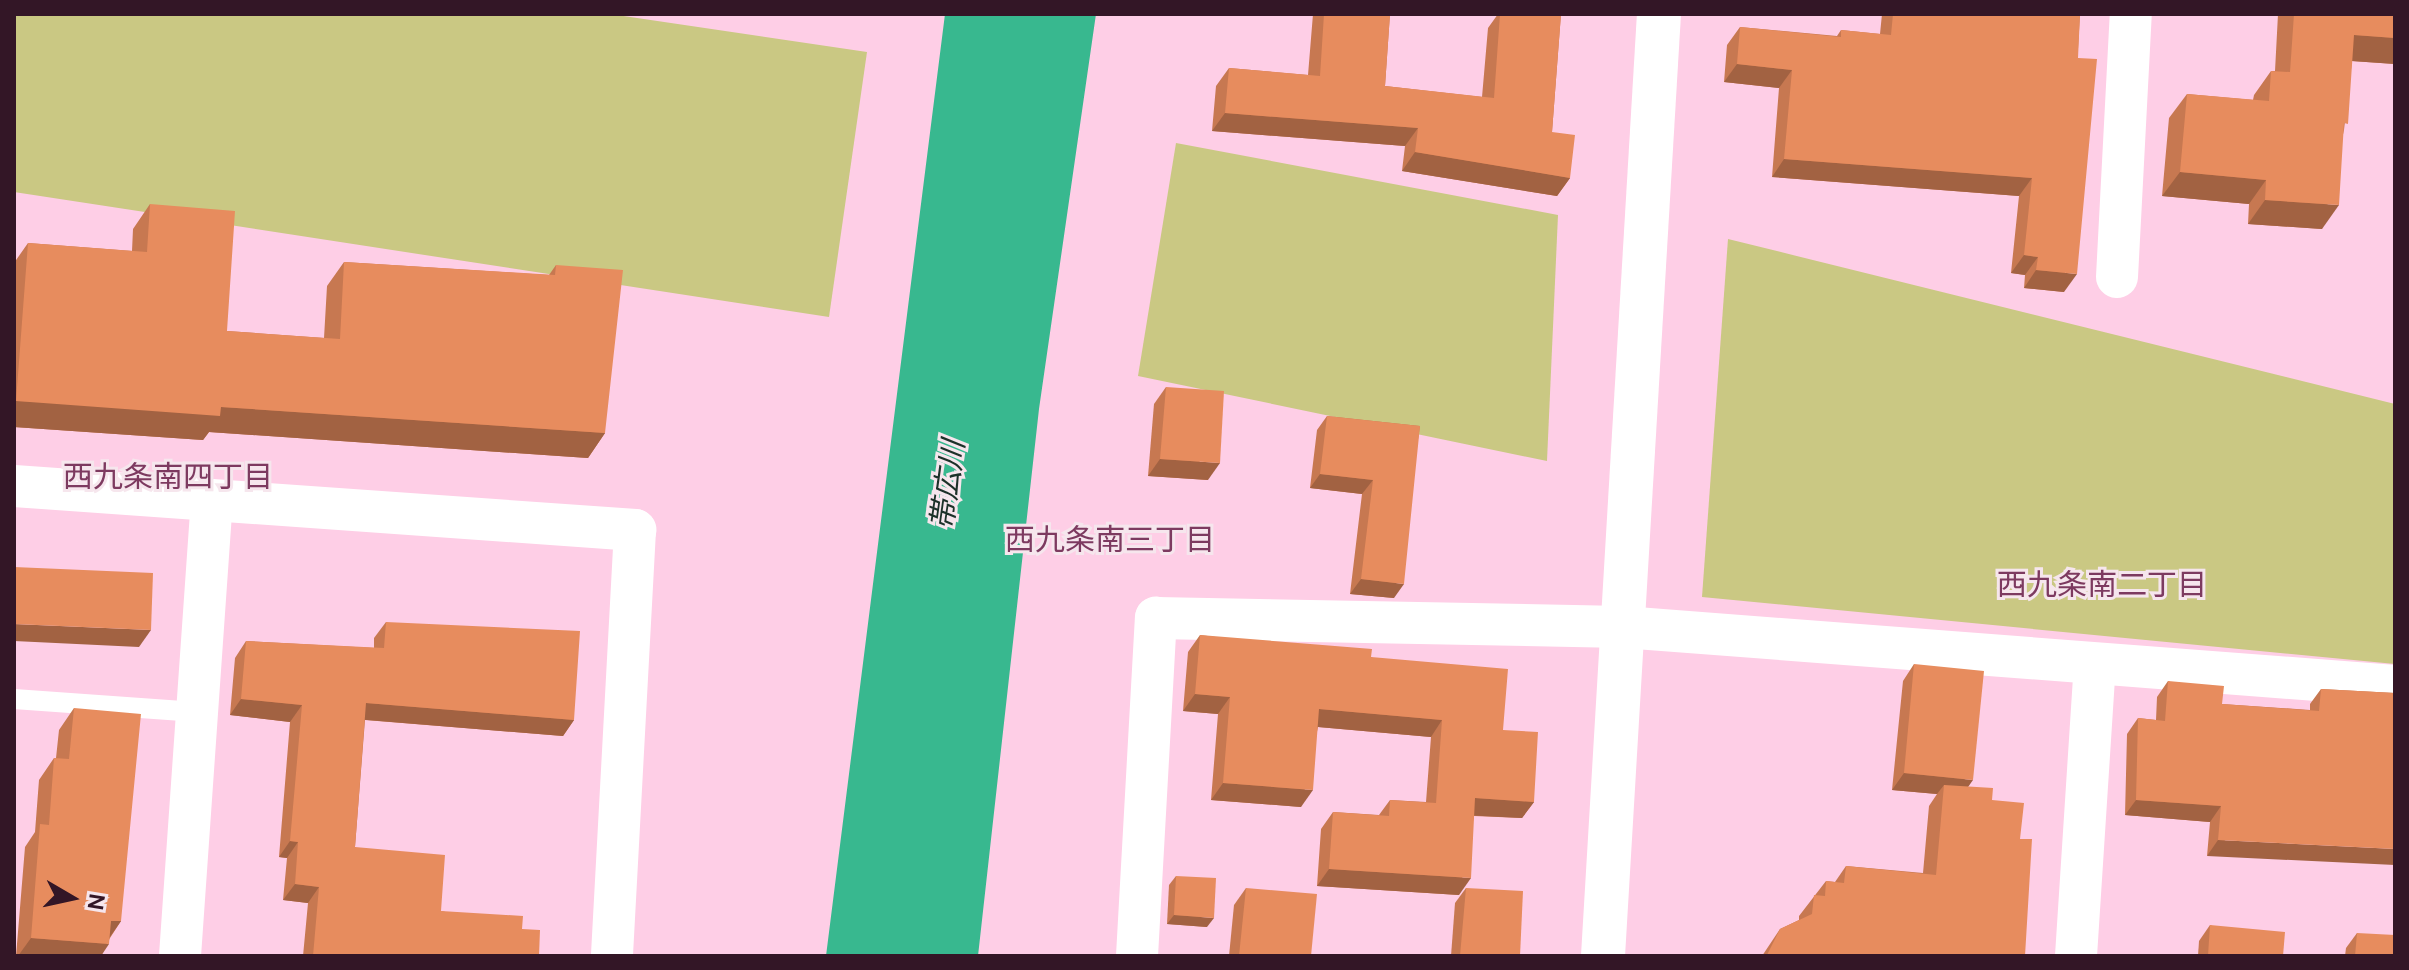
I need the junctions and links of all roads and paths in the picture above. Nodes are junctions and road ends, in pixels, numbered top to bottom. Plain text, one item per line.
1 (1659, 14) edge
2 (2131, 14) edge
3 (2117, 277) dead end
4 (14, 486) edge
5 (212, 500) junction
6 (1623, 627) junction
7 (2095, 666) junction
8 (2395, 686) edge
9 (14, 699) edge
10 (197, 712) junction
11 (180, 956) edge
12 (612, 956) edge
13 (1137, 956) edge
14 (1603, 956) edge
15 (2076, 956) edge

1 - 6 street
2 - 3 street
4 - 5 street
5 - 10 street
5 - 12 street
6 - 7 street
6 - 13 street
6 - 14 street
7 - 8 street
7 - 15 street
9 - 10 lane
10 - 11 street

